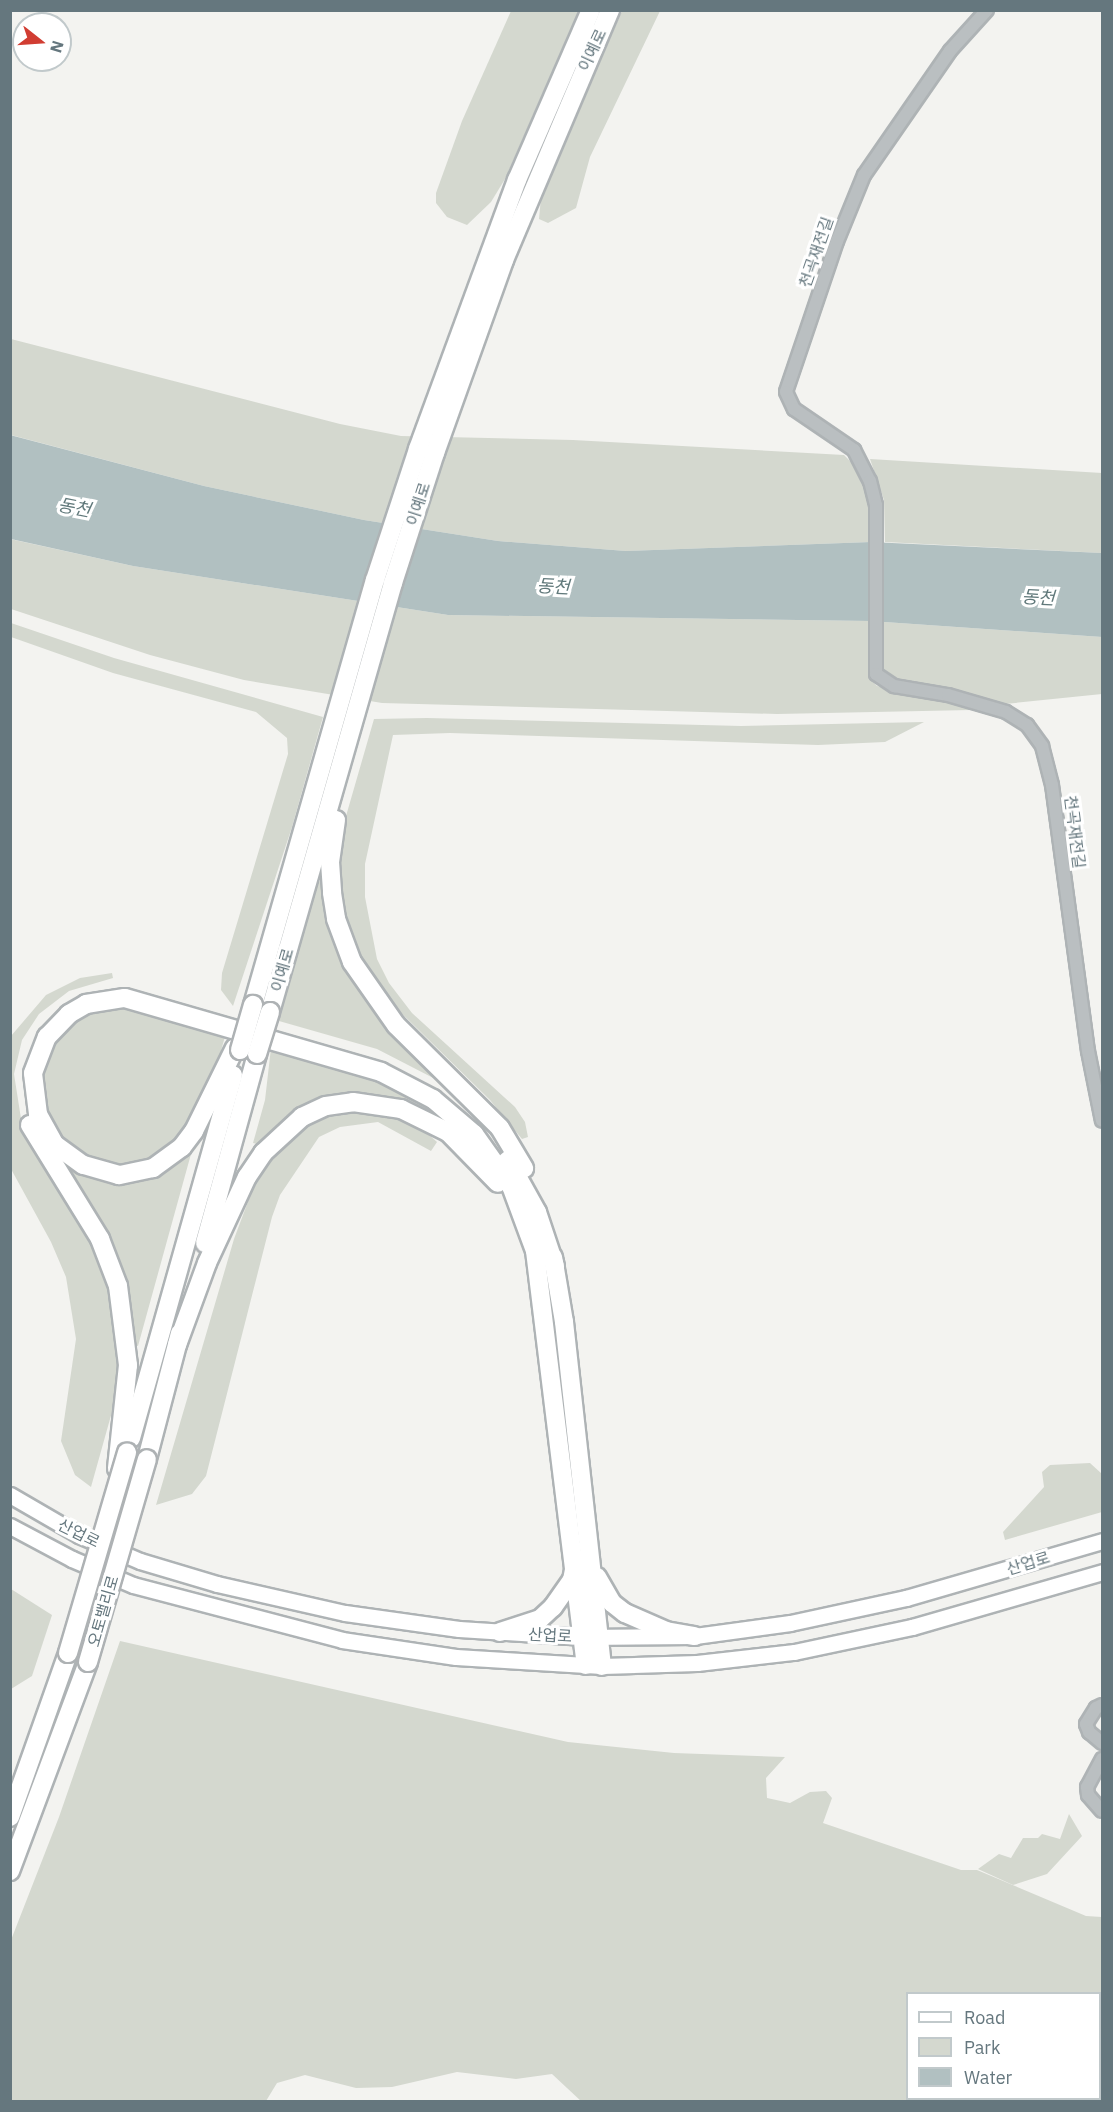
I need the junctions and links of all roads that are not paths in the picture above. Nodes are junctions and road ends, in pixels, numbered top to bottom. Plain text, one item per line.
1 (591, 10) edge
2 (610, 10) edge
3 (987, 10) edge
4 (352, 729) junction
5 (261, 1008) junction
6 (244, 1050) junction
7 (1102, 1121) edge
8 (535, 1251) junction
9 (555, 1266) junction
10 (177, 1345) junction
11 (124, 1450) junction
12 (10, 1495) edge
13 (10, 1526) edge
14 (1102, 1541) edge
15 (584, 1564) junction
16 (1102, 1572) edge
17 (501, 1632) junction
18 (695, 1636) junction
19 (591, 1637) junction
20 (594, 1666) junction
21 (1102, 1705) edge
22 (1102, 1743) edge
23 (1102, 1759) edge
24 (1102, 1811) edge
25 (10, 1817) edge
26 (10, 1871) edge

1 - 5 highway, 이예로
2 - 4 highway, 이예로
3 - 7 street, 천곡재전길
4 - 5 highway, 이예로
4 - 9 highway
5 - 6 highway, bridge
6 - 8 highway
6 - 10 highway
6 - 11 highway
8 - 10 highway
8 - 15 highway
9 - 11 highway
9 - 15 highway
10 - 26 highway, 오토밸리로, bridge
11 - 25 highway, 오토밸리로, bridge
12 - 17 main road, 산업로
13 - 20 main road, 산업로
14 - 18 main road, 산업로
15 - 17 highway
15 - 18 highway
15 - 19 highway
16 - 20 main road, 산업로
17 - 19 main road, 산업로
18 - 19 main road, 산업로
19 - 20 highway
21 - 22 street
23 - 24 street

